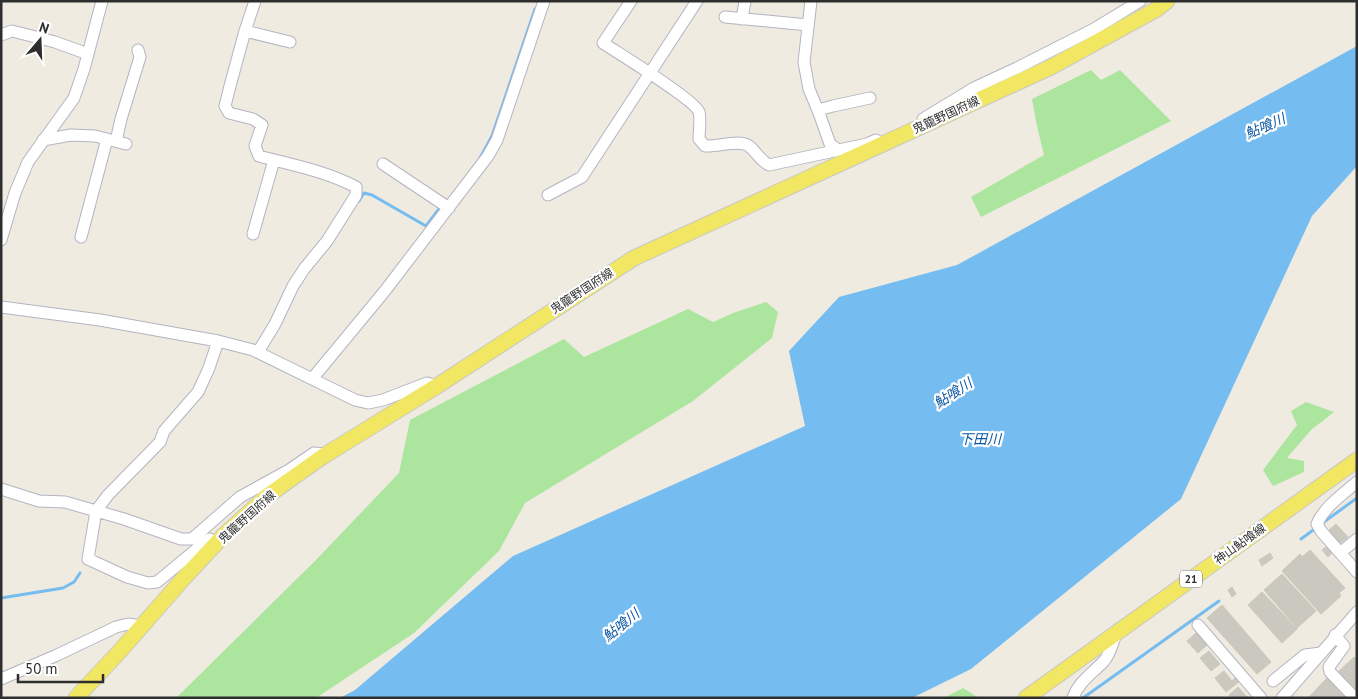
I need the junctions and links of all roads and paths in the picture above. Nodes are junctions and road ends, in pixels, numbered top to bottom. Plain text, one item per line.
1 (102, 1) edge
2 (255, 1) edge
3 (544, 1) edge
4 (631, 1) edge
5 (697, 1) edge
6 (745, 1) edge
7 (811, 1) edge
8 (1140, 1) edge
9 (1167, 1) edge
10 (725, 17) dead end
11 (742, 19) junction
12 (808, 25) junction
13 (245, 31) junction
14 (1, 35) edge
15 (290, 42) dead end
16 (138, 50) dead end
17 (88, 54) junction
18 (650, 74) junction
19 (870, 98) dead end
20 (818, 110) junction
21 (900, 136) junction
22 (43, 140) junction
23 (117, 141) junction
24 (838, 150) junction
25 (274, 160) junction
26 (383, 164) dead end
27 (548, 195) dead end
28 (449, 208) junction
29 (254, 234) dead end
30 (81, 237) dead end
31 (1, 240) edge
32 (1, 307) edge
33 (218, 341) junction
34 (258, 352) junction
35 (312, 379) junction
36 (437, 386) junction
37 (326, 454) junction
38 (1357, 460) edge
39 (1357, 482) edge
40 (1, 489) edge
41 (96, 511) junction
42 (1357, 539) edge
43 (219, 542) junction
44 (1340, 553) junction
45 (1357, 572) edge
46 (1357, 612) edge
47 (1198, 625) dead end
48 (141, 626) junction
49 (1117, 632) junction
50 (1335, 635) junction
51 (1320, 653) junction
52 (1, 679) edge
53 (1273, 680) dead end
54 (1041, 692) edge
55 (76, 698) edge
56 (1026, 698) edge
57 (1073, 698) edge
58 (1261, 698) edge
59 (1282, 698) edge
60 (1355, 698) edge

1 - 17 street
2 - 13 street
3 - 28 street
4 - 18 street
5 - 18 street
6 - 11 street
7 - 12 street
8 - 21 street
9 - 21 main road, 鬼籠野国府線
10 - 11 street
11 - 12 street
12 - 20 street
13 - 15 street
13 - 25 street
14 - 17 street
16 - 23 street
17 - 22 street
18 - 24 street
18 - 27 street
19 - 20 street
20 - 24 street
21 - 24 street
21 - 36 main road, 鬼籠野国府線
22 - 23 street
22 - 31 street
23 - 30 street
25 - 29 street
25 - 34 street
26 - 28 street
28 - 35 street
32 - 33 street
33 - 34 street
33 - 41 street
34 - 35 street
35 - 36 street
36 - 37 main road, 鬼籠野国府線
37 - 41 street
37 - 43 main road, 鬼籠野国府線
38 - 49 main road, 神山鮎喰線 / 21
39 - 44 street
40 - 41 street
41 - 43 street
42 - 44 street
43 - 48 main road, 鬼籠野国府線
44 - 45 street
46 - 50 street
47 - 58 street
48 - 52 street
48 - 55 main road, 鬼籠野国府線
49 - 54 main road, 神山鮎喰線 / 21
49 - 57 street
50 - 51 street
50 - 60 street
51 - 53 street
51 - 59 street
54 - 56 main road, 神山鮎喰線 / 21

